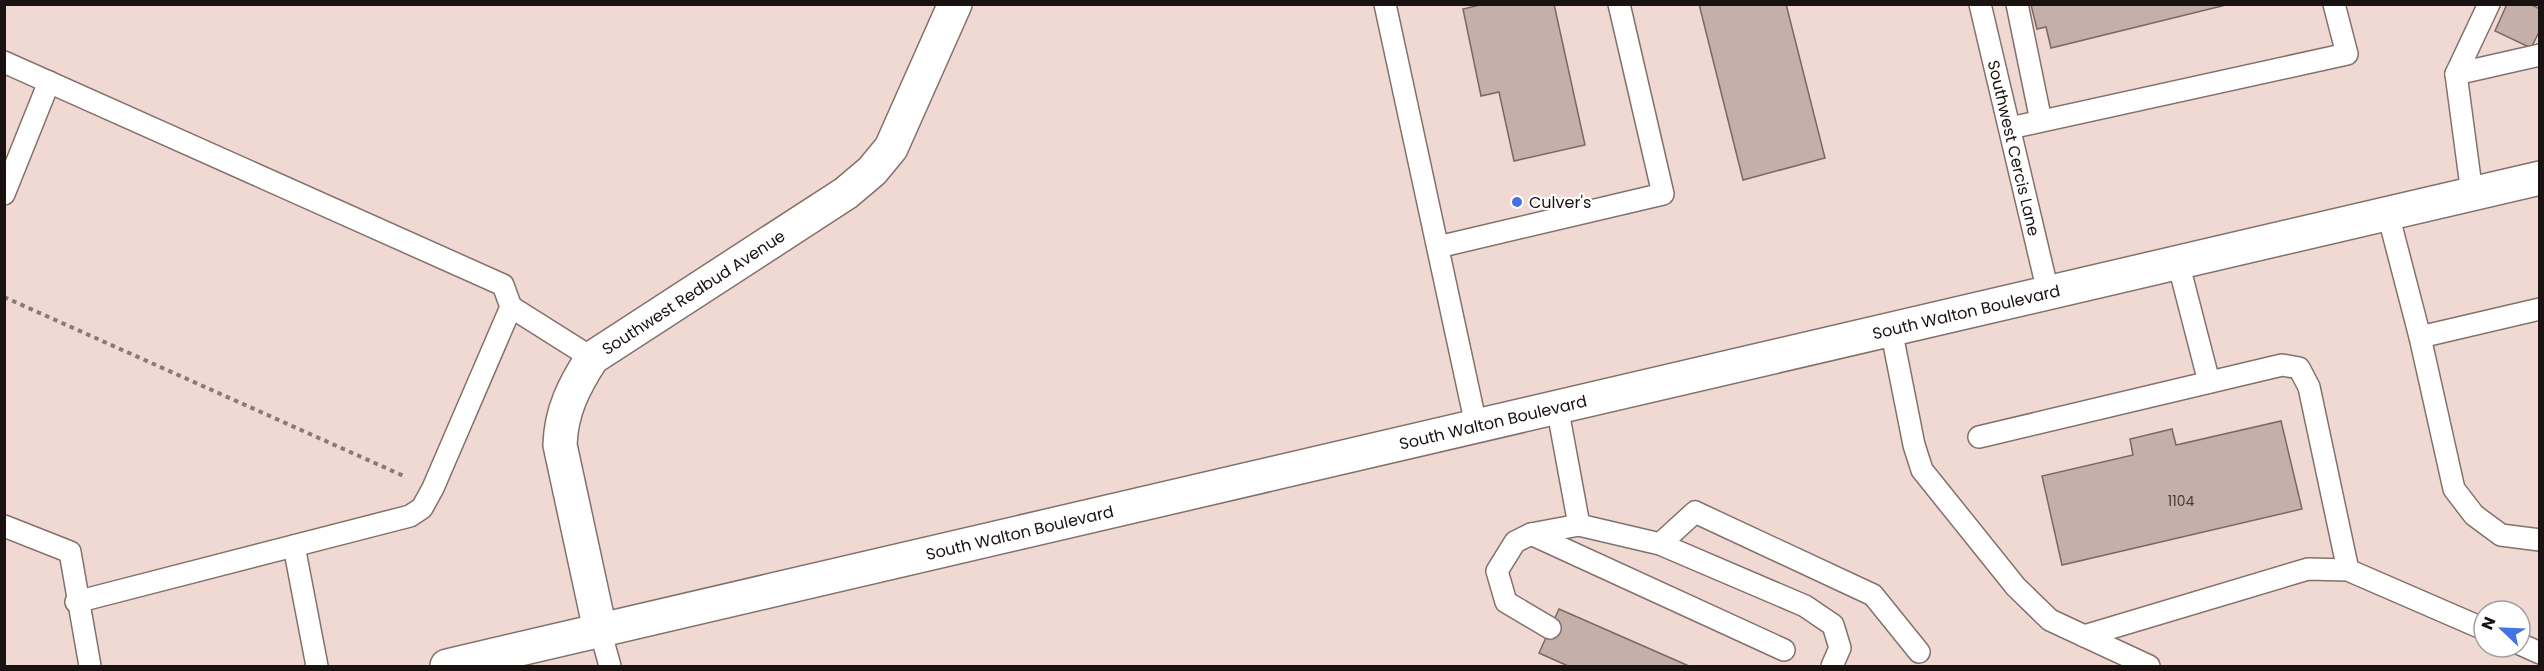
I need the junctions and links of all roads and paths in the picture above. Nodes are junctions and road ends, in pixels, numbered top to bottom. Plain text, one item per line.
1 (955, 4) edge
2 (1385, 4) edge
3 (1619, 4) edge
4 (1980, 4) edge
5 (2018, 4) edge
6 (2334, 4) edge
7 (2489, 4) edge
8 (2540, 56) edge
9 (4, 62) edge
10 (2456, 74) junction
11 (49, 82) junction
12 (2041, 121) junction
13 (2010, 128) junction
14 (2540, 178) edge
15 (4, 194) edge
16 (2472, 194) junction
17 (2388, 214) junction
18 (1438, 247) junction
19 (2178, 262) junction
20 (2048, 292) junction
21 (4, 297) edge
22 (511, 307) junction
23 (2540, 309) edge
24 (1891, 329) junction
25 (2420, 338) junction
26 (592, 358) junction
27 (2209, 382) junction
28 (1557, 406) junction
29 (1476, 425) junction
30 (1979, 437) dead end
31 (433, 488) junction
32 (1579, 525) junction
33 (4, 526) edge
34 (1531, 534) junction
35 (2536, 541) edge
36 (1660, 544) junction
37 (294, 546) junction
38 (2348, 570) junction
39 (76, 602) junction
40 (2472, 624) edge
41 (1550, 627) dead end
42 (600, 630) junction
43 (2085, 636) junction
44 (1784, 650) dead end
45 (1919, 652) dead end
46 (90, 666) edge
47 (317, 666) edge
48 (447, 666) edge
49 (610, 666) edge
50 (1832, 666) edge
51 (2150, 666) edge

1 - 26 main road, Southwest Redbud Avenue
2 - 18 lane
3 - 18 lane
4 - 13 lane, Southwest Cercis Lane
5 - 12 lane
6 - 12 lane
7 - 10 lane
8 - 10 lane
9 - 11 lane
10 - 16 lane
11 - 15 lane
11 - 22 lane
12 - 13 lane
13 - 20 lane, Southwest Cercis Lane
14 - 16 main road, South Walton Boulevard
16 - 17 main road, South Walton Boulevard
17 - 19 main road, South Walton Boulevard
17 - 25 lane
18 - 29 lane
19 - 20 main road, South Walton Boulevard
19 - 27 lane
20 - 24 main road, South Walton Boulevard
21 - 31 path
22 - 26 lane
22 - 31 lane
23 - 25 lane
24 - 28 main road, South Walton Boulevard
24 - 43 lane
25 - 35 lane
26 - 42 main road, Southwest Redbud Avenue
27 - 30 lane
27 - 38 lane
28 - 29 main road, South Walton Boulevard
28 - 32 lane
29 - 42 main road, South Walton Boulevard
31 - 37 lane
32 - 34 lane
32 - 36 lane
33 - 39 lane
34 - 41 lane
34 - 44 lane
36 - 45 lane
36 - 50 lane
37 - 39 lane
37 - 47 lane
38 - 40 lane
38 - 43 lane
39 - 46 lane
42 - 48 main road, South Walton Boulevard
42 - 49 lane
43 - 51 lane

